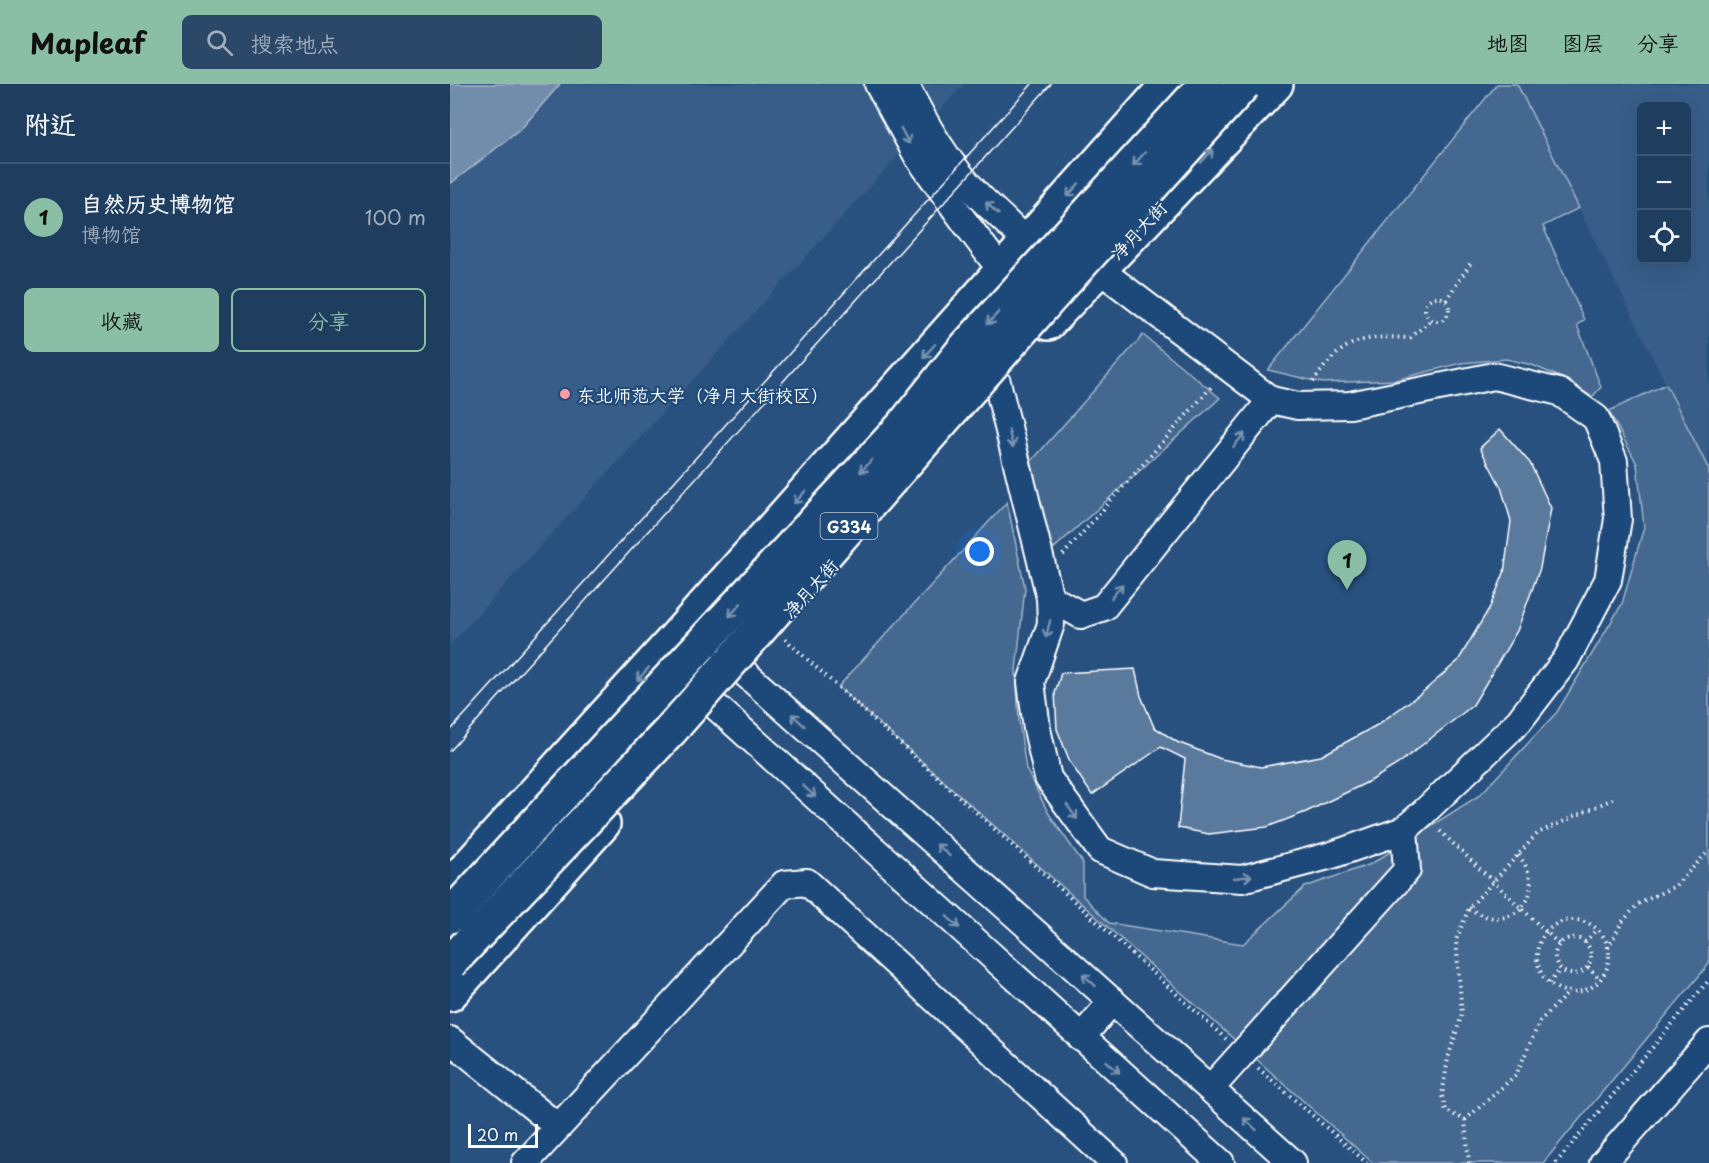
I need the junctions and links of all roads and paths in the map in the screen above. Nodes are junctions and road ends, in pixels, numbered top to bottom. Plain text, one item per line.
1 (878, 84) edge
2 (905, 84) edge
3 (1168, 84) edge
4 (1206, 84) edge
5 (1244, 84) edge
6 (1276, 84) edge
7 (1026, 241) junction
8 (1472, 261) dead end
9 (1002, 270) junction
10 (1100, 270) junction
11 (1446, 300) junction
12 (1065, 304) junction
13 (1431, 320) junction
14 (1229, 367) junction
15 (997, 382) junction
16 (1271, 400) junction
17 (1298, 406) junction
18 (1048, 587) junction
19 (773, 628) junction
20 (675, 638) junction
21 (738, 667) junction
22 (712, 703) junction
23 (1617, 797) dead end
24 (1413, 822) junction
25 (1706, 854) dead end
26 (1518, 855) junction
27 (1492, 882) junction
28 (450, 886) edge
29 (1468, 908) junction
30 (1521, 909) junction
31 (450, 916) edge
32 (1597, 929) junction
33 (1546, 932) junction
34 (1585, 942) junction
35 (1559, 944) junction
36 (1608, 948) junction
37 (450, 963) edge
38 (1588, 967) junction
39 (1560, 970) junction
40 (1600, 980) junction
41 (1709, 980) edge
42 (1549, 983) junction
43 (1569, 992) junction
44 (450, 994) edge
45 (1112, 1001) junction
46 (1080, 1038) junction
47 (450, 1040) edge
48 (1709, 1042) edge
49 (1242, 1053) junction
50 (1211, 1088) junction
51 (1465, 1120) junction
52 (558, 1126) junction
53 (525, 1163) edge
54 (1114, 1163) edge
55 (1221, 1163) edge
56 (1293, 1163) edge
57 (1367, 1163) edge
58 (1468, 1163) edge
59 (1556, 1163) edge
60 (1603, 1163) edge

1 -> 9 street
7 -> 2 street
3 -> 7 main road
4 -> 31 main road, G334, bridge
5 - 37 main road, 净月大街 / G334, bridge
10 -> 6 main road, 净月大街
7 - 9 main road
7 - 12 street
8 - 11 path
9 - 12 street
9 -> 20 main road
10 - 12 main road, 净月大街
10 - 14 street
11 - 13 path
11 - 13 path
12 - 15 main road, 净月大街
13 - 17 path
14 - 16 street
14 - 18 path
15 -> 18 street
15 - 19 main road, 净月大街
16 - 17 street
18 -> 16 street
17 - 24 street
18 -> 24 street
19 - 21 main road, 净月大街
19 - 49 path
20 - 21 street
20 - 22 street
20 -> 28 main road
21 - 22 main road, 净月大街
45 -> 21 street
22 - 44 main road, 净月大街
22 -> 46 street
23 - 26 path
24 - 27 path
24 - 49 street
25 - 36 path
26 - 27 path
26 - 30 path
27 - 29 path
27 - 30 path
29 - 30 path
29 - 51 path
30 - 33 path
32 - 33 path
32 - 34 path
32 - 36 path
33 - 35 path
33 - 42 path
34 - 35 path
34 - 38 path
35 - 39 path
36 - 40 path
38 - 39 path
38 - 40 path
39 - 42 path
40 - 43 path
41 - 59 path
42 - 43 path
43 - 51 path
45 - 46 street
45 - 50 street
46 -> 55 street
47 - 52 street
48 - 60 street
49 - 50 street
49 - 57 path
56 -> 50 street
51 - 58 path
52 - 53 street
52 - 54 street

